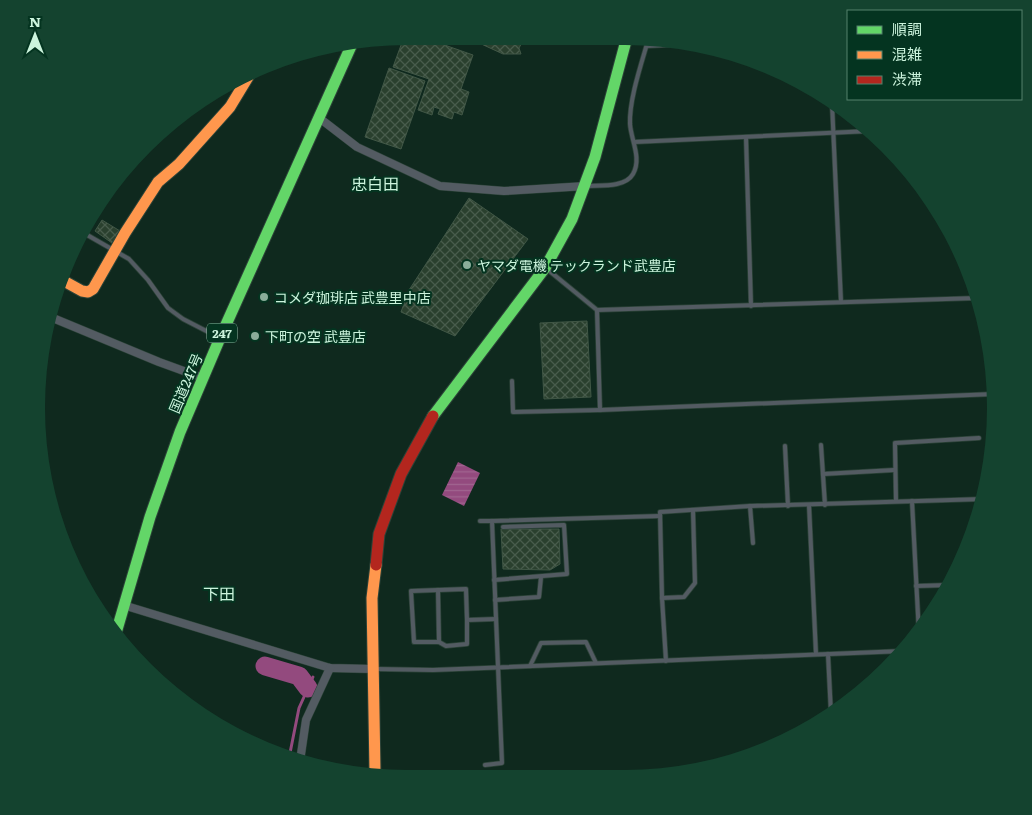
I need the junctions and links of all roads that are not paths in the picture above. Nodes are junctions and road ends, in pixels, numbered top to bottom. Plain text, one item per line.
1 (625, 45) edge
2 (646, 46) edge
3 (349, 50) edge
4 (244, 84) edge
5 (832, 111) edge
6 (318, 118) junction
7 (860, 132) edge
8 (833, 133) junction
9 (746, 137) junction
10 (634, 142) junction
11 (586, 186) junction
12 (88, 236) edge
13 (114, 251) junction
14 (545, 268) junction
15 (67, 283) edge
16 (970, 298) edge
17 (840, 302) junction
18 (751, 306) junction
19 (597, 310) junction
20 (56, 319) edge
21 (220, 338) junction
22 (203, 378) junction
23 (512, 381) dead end
24 (986, 394) edge
25 (600, 410) junction
26 (979, 438) dead end
27 (821, 445) dead end
28 (785, 446) dead end
29 (894, 470) junction
30 (823, 474) junction
31 (975, 499) edge
32 (896, 501) junction
33 (912, 501) junction
34 (809, 505) junction
35 (825, 505) junction
36 (750, 506) junction
37 (788, 506) junction
38 (693, 510) junction
39 (660, 516) junction
40 (480, 521) dead end
41 (492, 521) junction
42 (503, 527) dead end
43 (752, 543) dead end
44 (541, 577) junction
45 (494, 580) junction
46 (940, 585) edge
47 (916, 586) junction
48 (438, 590) junction
49 (662, 598) junction
50 (495, 600) junction
51 (123, 605) junction
52 (496, 618) junction
53 (467, 620) junction
54 (917, 621) edge
55 (118, 625) edge
56 (439, 642) junction
57 (893, 651) edge
58 (816, 654) junction
59 (828, 654) junction
60 (666, 660) junction
61 (596, 664) junction
62 (530, 666) junction
63 (330, 668) junction
64 (498, 668) junction
65 (373, 669) junction
66 (831, 706) edge
67 (301, 754) edge
68 (485, 765) dead end
69 (375, 768) edge

1 - 11 main road
2 - 10 lane
3 - 6 main road, 国道247号 / 247
4 - 13 main road
5 - 8 lane
6 - 11 street
6 - 21 main road, 国道247号 / 247
7 - 8 lane
8 - 9 lane
8 - 17 lane
9 - 10 lane
9 - 18 lane
10 - 11 lane
11 - 14 main road
12 - 13 lane
13 - 15 main road
13 - 21 lane
14 - 19 lane
14 - 65 main road
16 - 17 lane
17 - 18 lane
18 - 19 lane
19 - 25 lane
20 - 22 street
21 - 22 main road, 国道247号 / 247
22 - 51 main road, 国道247号 / 247
23 - 25 lane
24 - 25 lane
26 - 29 lane
27 - 30 lane
28 - 37 lane
29 - 30 lane
29 - 32 lane
30 - 35 lane
31 - 33 lane
32 - 33 lane
32 - 35 lane
33 - 47 lane
34 - 35 lane
34 - 37 lane
34 - 58 lane
36 - 37 lane
36 - 38 lane
36 - 43 lane
38 - 39 lane
38 - 49 lane
39 - 41 lane
39 - 49 lane
40 - 41 lane
41 - 45 lane
42 - 44 lane
44 - 45 lane
44 - 50 lane
45 - 50 lane
46 - 47 lane
47 - 54 lane
48 - 53 lane
48 - 56 lane
48 - 56 lane
49 - 60 lane
50 - 52 lane
51 - 55 main road, 国道247号 / 247
51 - 63 street
52 - 53 lane
52 - 64 lane
53 - 56 lane
57 - 59 lane
58 - 59 lane
58 - 60 lane
59 - 66 lane
60 - 61 lane
61 - 62 lane
61 - 62 lane
62 - 64 lane
63 - 65 street
63 - 67 street
64 - 65 lane
64 - 68 lane
65 - 69 main road

